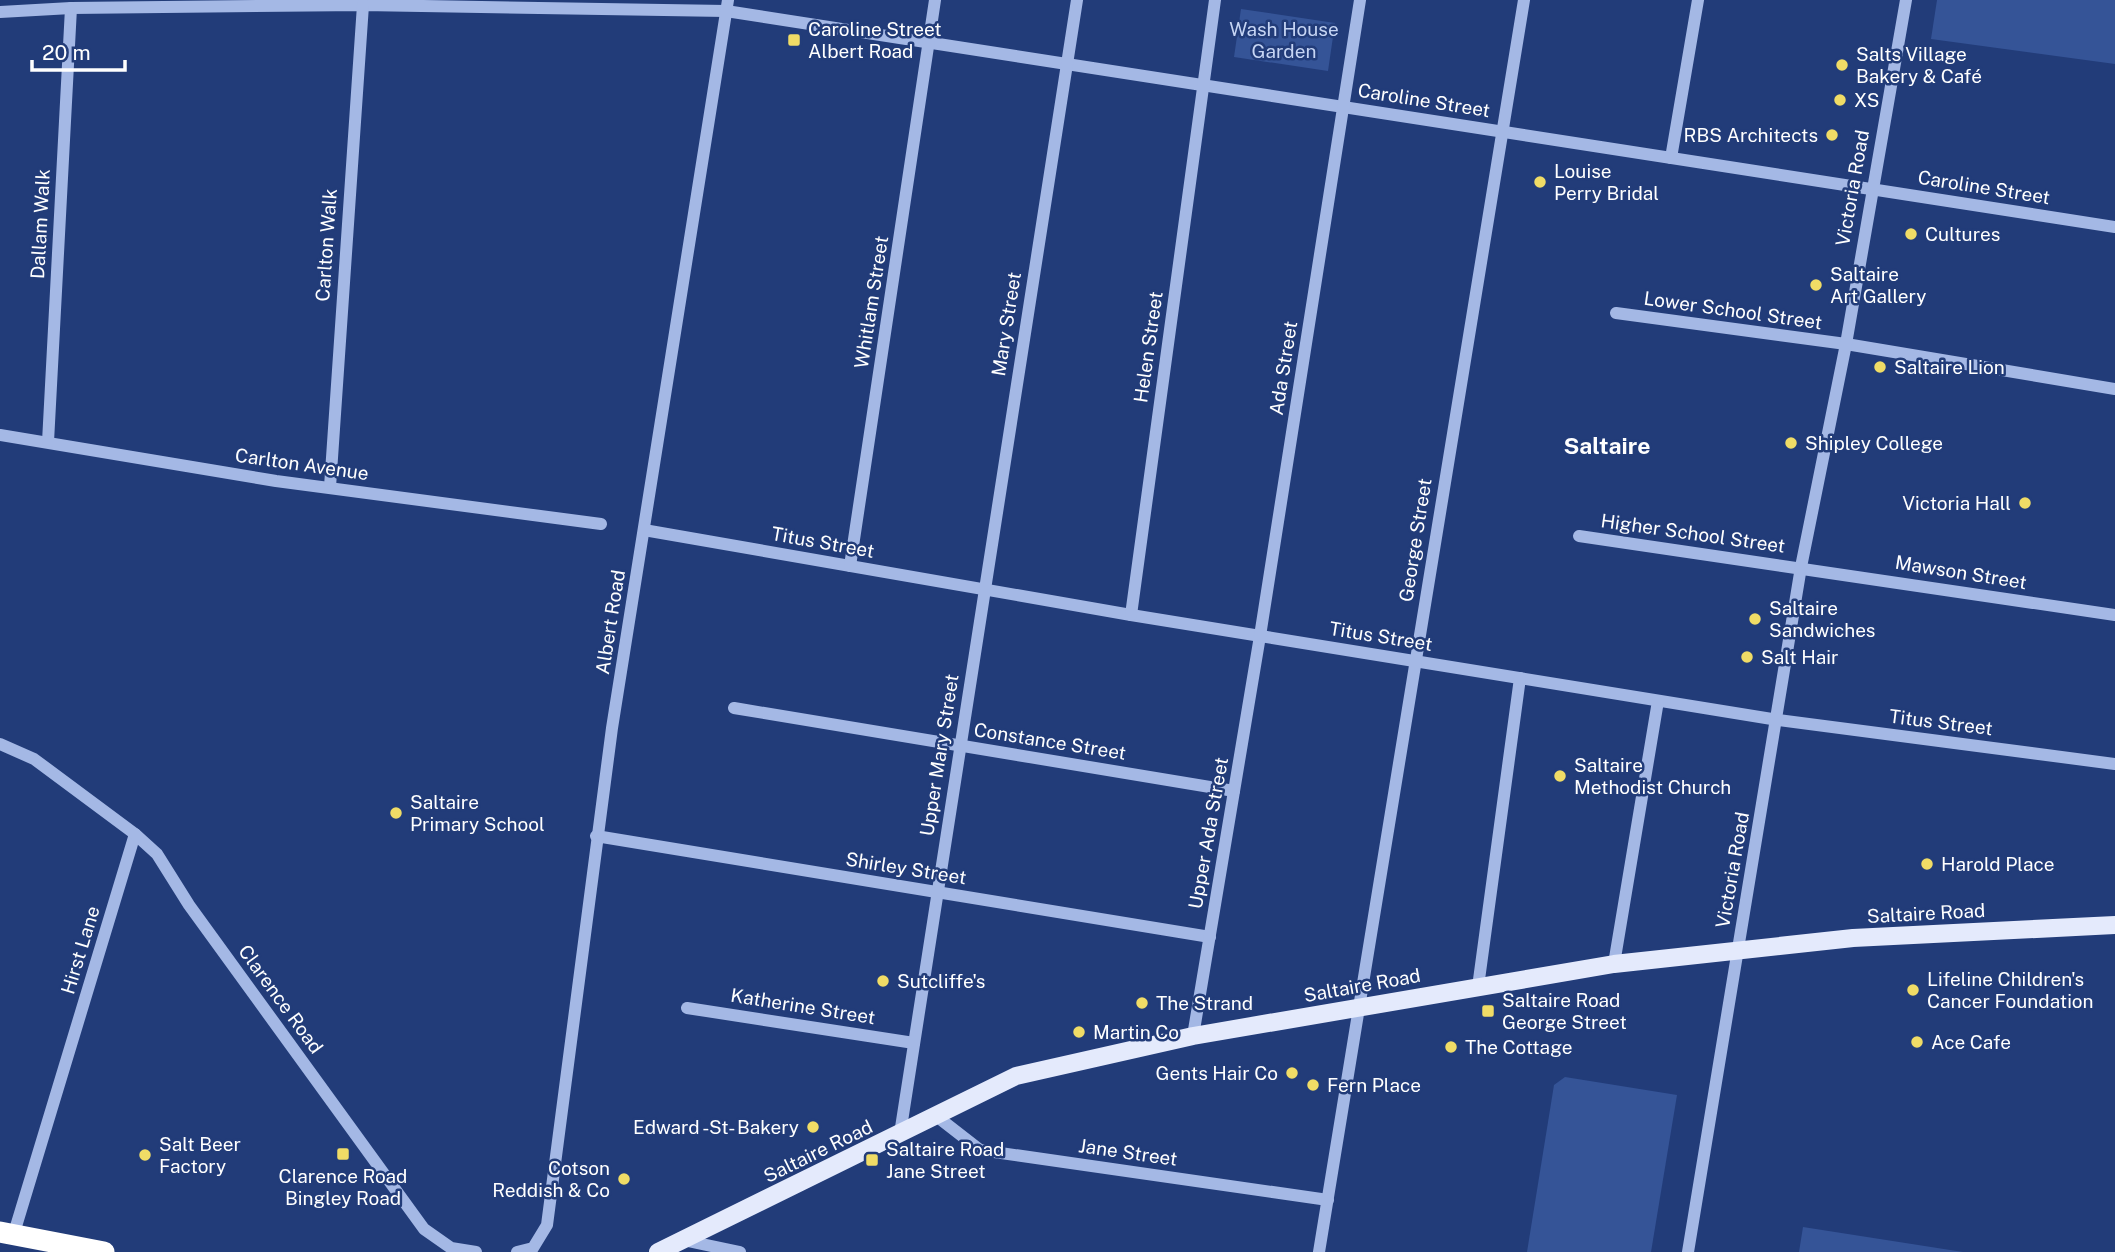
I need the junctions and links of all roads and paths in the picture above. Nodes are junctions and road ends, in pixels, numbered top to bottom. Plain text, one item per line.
1 (935, 0) edge
2 (1077, 0) edge
3 (1215, 0) edge
4 (1360, 0) edge
5 (1524, 0) edge
6 (1698, 0) edge
7 (1906, 0) edge
8 (363, 5) junction
9 (727, 6) edge
10 (71, 8) junction
11 (0, 12) edge
12 (929, 43) junction
13 (1067, 64) junction
14 (1203, 85) junction
15 (1343, 107) junction
16 (1503, 132) junction
17 (1671, 158) junction
18 (1871, 189) junction
19 (2115, 227) edge
20 (1616, 313) dead end
21 (1846, 344) junction
22 (2115, 389) edge
23 (0, 435) edge
24 (48, 442) junction
25 (330, 488) junction
26 (601, 524) dead end
27 (644, 530) junction
28 (1579, 536) dead end
29 (850, 566) junction
30 (1801, 567) junction
31 (984, 589) junction
32 (1131, 615) junction
33 (2115, 615) edge
34 (1260, 636) junction
35 (1414, 661) junction
36 (1520, 678) junction
37 (1658, 701) junction
38 (734, 708) dead end
39 (1778, 720) junction
40 (0, 744) edge
41 (960, 746) junction
42 (2115, 764) edge
43 (1234, 791) junction
44 (135, 834) junction
45 (596, 836) junction
46 (937, 892) junction
47 (2115, 922) edge
48 (1210, 937) junction
49 (1738, 948) junction
50 (1614, 964) junction
51 (1478, 987) junction
52 (1361, 1006) junction
53 (687, 1008) dead end
54 (1193, 1036) junction
55 (914, 1043) junction
56 (935, 1115) junction
57 (900, 1133) junction
58 (1328, 1200) junction
59 (7, 1233) edge
60 (683, 1240) junction
61 (95, 1251) edge
62 (476, 1252) edge
63 (517, 1252) edge
64 (658, 1252) edge
65 (740, 1252) edge
66 (1319, 1252) edge
67 (1688, 1252) edge

1 - 12 street, Whitlam Street
2 - 13 street, Mary Street
3 - 14 street, Helen Street
4 - 15 street, Ada Street
5 - 16 street, George Street
6 - 17 street
7 - 18 street, Victoria Road
8 - 9 street, Caroline Street
8 - 10 street, Caroline Street
8 - 25 street, Carlton Walk
9 - 12 street, Caroline Street
9 - 27 street, Albert Road
10 - 11 street, Caroline Street
10 - 24 street, Dallam Walk
12 - 13 street, Caroline Street
12 - 29 street, Whitlam Street
13 - 14 street, Caroline Street
13 - 31 street, Mary Street
14 - 15 street, Caroline Street
14 - 32 street, Helen Street
15 - 16 street, Caroline Street
15 - 34 street, Ada Street
16 - 17 street, Caroline Street
16 - 35 street, George Street
17 - 18 street, Caroline Street
18 - 19 street, Caroline Street
18 - 21 street, Victoria Road
20 - 21 street, Lower School Street
21 - 22 street, Lower School Street
21 - 30 street, Victoria Road
23 - 24 street, Carlton Avenue
24 - 25 street, Carlton Avenue
25 - 26 street, Carlton Avenue
27 - 29 street, Titus Street
27 - 45 street, Albert Road
28 - 30 street, Higher School Street
29 - 31 street, Titus Street
30 - 33 street, Mawson Street
30 - 39 street, Victoria Road
31 - 32 street, Titus Street
31 - 41 street, Upper Mary Street
32 - 34 street, Titus Street
34 - 35 street, Titus Street
34 - 43 street, Upper Ada Street
35 - 36 street, Titus Street
35 - 52 street, George Street
36 - 37 street, Titus Street
36 - 51 street
37 - 39 street, Titus Street
37 - 50 street
38 - 41 street, Constance Street
39 - 42 street, Titus Street
39 - 49 street, Victoria Road
40 - 44 street
41 - 43 street, Constance Street
41 - 46 street, Upper Mary Street
43 - 48 street, Upper Ada Street
44 - 59 street, Hirst Lane
44 - 62 street, Clarence Road
45 - 46 street, Shirley Street
45 - 63 street, Albert Road
46 - 48 street, Shirley Street
46 - 55 street, Upper Mary Street
47 - 49 main road, Saltaire Road
48 - 54 street, Upper Ada Street
49 - 50 main road, Saltaire Road
49 - 67 street, Victoria Road
50 - 51 main road, Saltaire Road
51 - 52 main road, Saltaire Road
52 - 54 main road, Saltaire Road
52 - 58 street, George Street
53 - 55 street, Katherine Street
54 - 56 main road, Saltaire Road
55 - 57 street, Upper Mary Street
56 - 57 main road, Saltaire Road
56 - 58 street, Jane Street
57 - 60 main road, Saltaire Road
58 - 66 street, George Street
59 - 61 highway
60 - 64 main road, Saltaire Road
60 - 65 street

